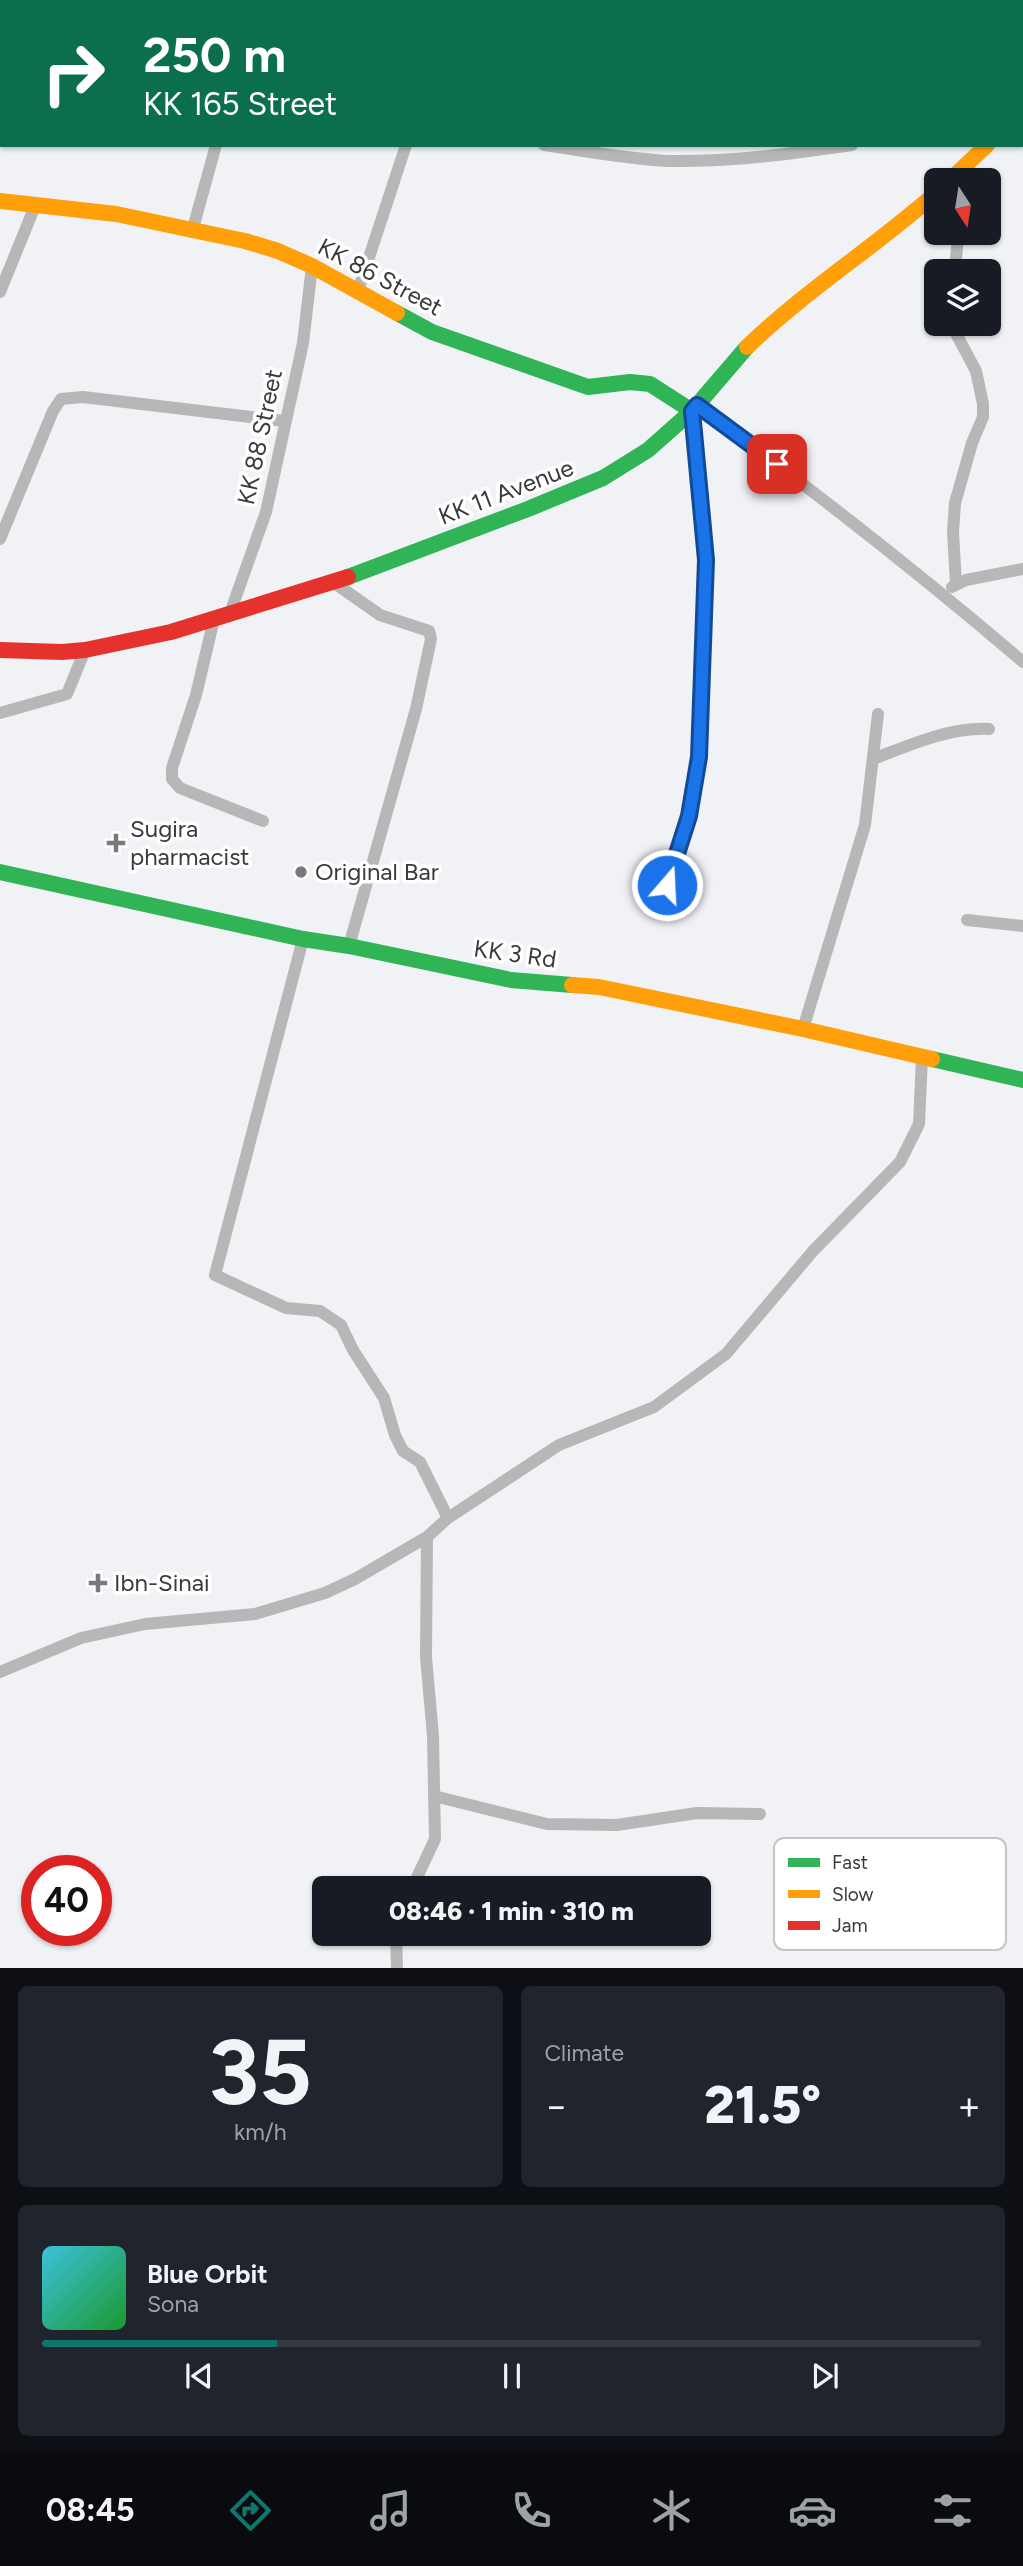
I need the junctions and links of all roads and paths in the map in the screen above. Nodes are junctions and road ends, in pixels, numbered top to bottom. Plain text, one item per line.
1 (215, 147) edge
2 (405, 147) edge
3 (558, 147) edge
4 (838, 147) edge
5 (986, 147) edge
6 (963, 168) edge
7 (0, 201) edge
8 (924, 204) edge
9 (35, 206) junction
10 (192, 232) junction
11 (312, 266) junction
12 (0, 292) edge
13 (358, 292) junction
14 (957, 336) edge
15 (694, 408) junction
16 (284, 421) junction
17 (0, 539) edge
18 (1023, 569) edge
19 (333, 582) junction
20 (956, 584) junction
21 (943, 594) junction
22 (230, 613) junction
23 (214, 619) junction
24 (0, 650) edge
25 (85, 650) junction
26 (1023, 662) edge
27 (0, 713) edge
28 (878, 714) dead end
29 (989, 729) dead end
30 (873, 759) junction
31 (263, 821) dead end
32 (0, 873) edge
33 (660, 905) dead end
34 (967, 920) dead end
35 (1023, 926) edge
36 (303, 939) junction
37 (349, 946) junction
38 (803, 1029) junction
39 (922, 1057) junction
40 (1023, 1080) edge
41 (449, 1518) junction
42 (427, 1537) junction
43 (0, 1672) edge
44 (433, 1796) junction
45 (760, 1814) dead end
46 (418, 1876) edge
47 (396, 1946) edge
48 (397, 1968) edge

1 - 10 street
2 - 13 street
3 - 4 street
5 - 6 main road
7 - 9 main road, KK 86 Street
8 - 15 main road, KK 11 Avenue
9 - 10 main road, KK 86 Street
9 - 12 street
10 - 11 main road, KK 86 Street
11 - 13 main road, KK 86 Street
11 - 16 street, KK 88 Street
13 - 15 main road, KK 86 Street
14 - 20 street
15 - 19 main road, KK 11 Avenue
15 - 21 street
15 - 33 main road
16 - 17 street
16 - 22 street, KK 88 Street
18 - 20 street
19 - 22 main road, KK 11 Avenue
19 - 37 street
20 - 21 street
21 - 26 street
22 - 23 main road, KK 11 Avenue
23 - 25 main road, KK 11 Avenue
23 - 31 street
24 - 25 main road, KK 11 Avenue
25 - 27 street
28 - 30 street
29 - 30 street
30 - 38 street
32 - 36 main road, KK 3 Rd
34 - 35 street
36 - 37 main road, KK 3 Rd
36 - 41 street
37 - 38 main road, KK 3 Rd
38 - 39 main road, KK 3 Rd
39 - 40 main road, KK 3 Rd
39 - 41 street
41 - 42 street
42 - 43 street
42 - 44 street
44 - 45 street
44 - 46 street
47 - 48 street

